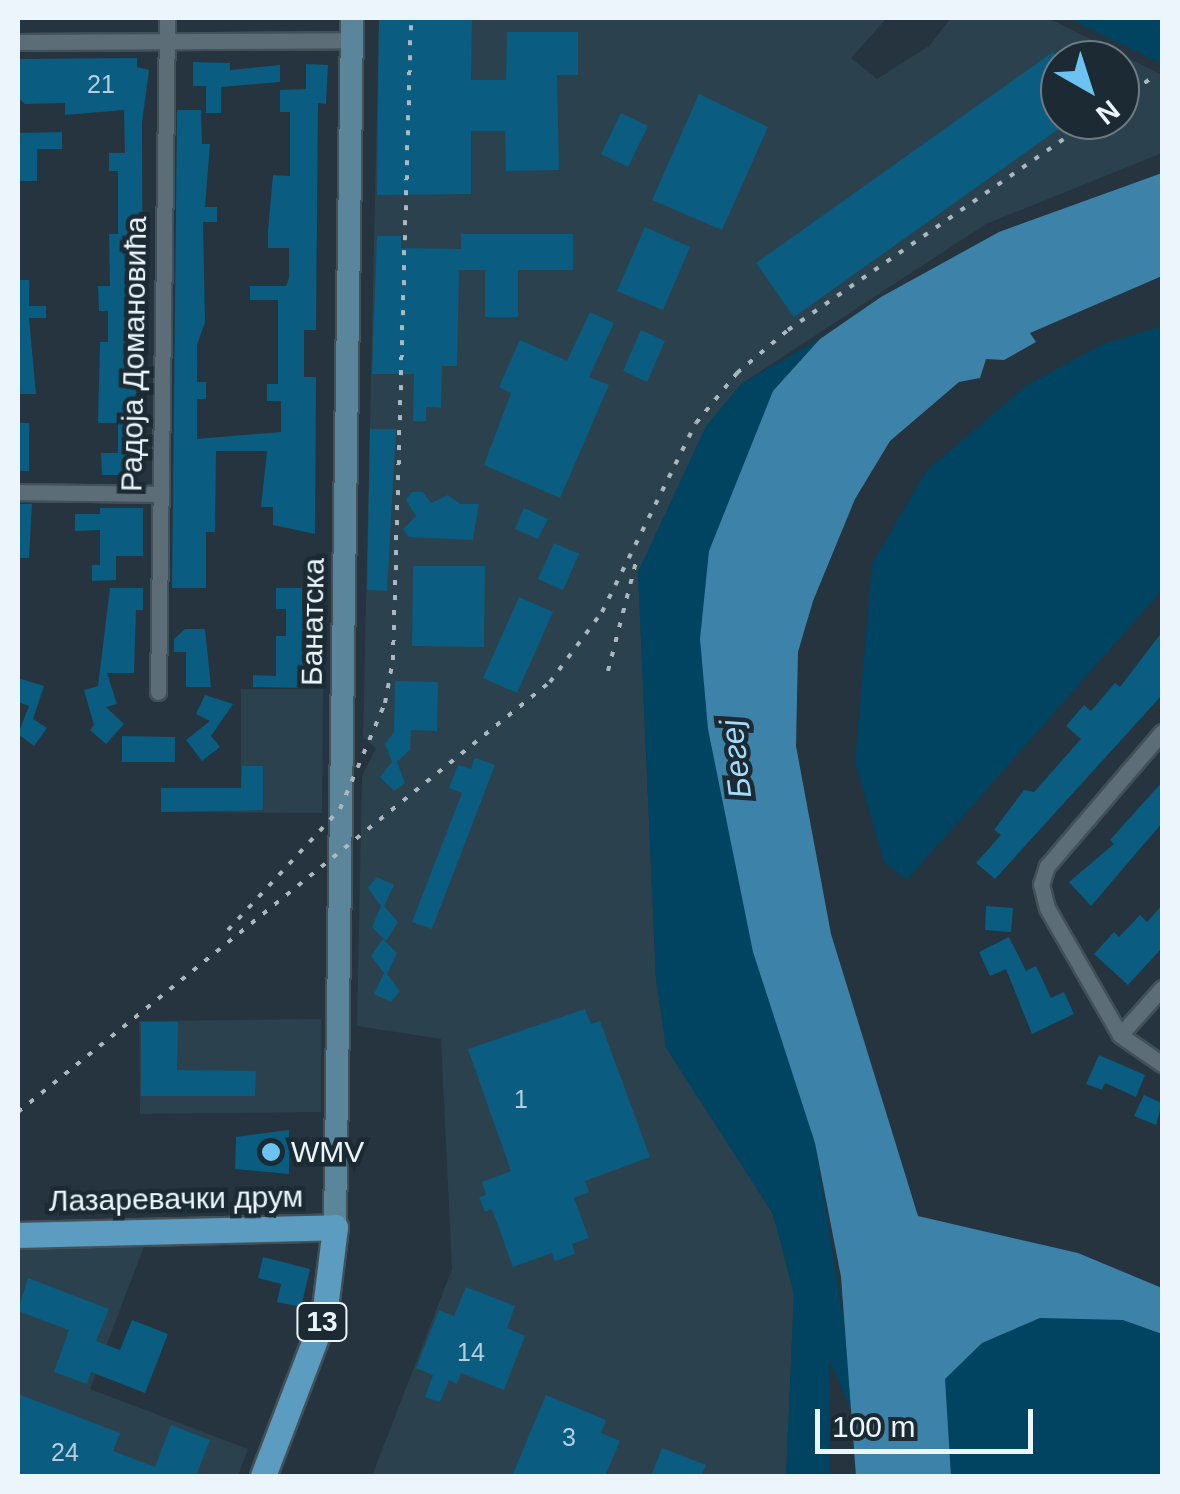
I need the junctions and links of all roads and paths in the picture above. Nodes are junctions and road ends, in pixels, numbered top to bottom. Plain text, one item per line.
1 (168, 18) edge
2 (352, 29) edge
3 (18, 42) edge
4 (168, 42) junction
5 (18, 492) edge
6 (159, 494) junction
7 (158, 692) dead end
8 (1162, 732) edge
9 (1162, 988) edge
10 (1120, 1035) junction
11 (1162, 1064) edge
12 (336, 1227) junction
13 (18, 1234) edge
14 (264, 1476) edge

1 - 4 street, Радоја Домановића
2 - 4 street
2 - 12 main road, Банатска
3 - 4 street
4 - 6 street, Радоја Домановића
5 - 6 street
6 - 7 street, Радоја Домановића
8 - 10 street
9 - 10 street
10 - 11 street
12 - 13 main road, Лазаревачки друм
12 - 14 main road, 13

